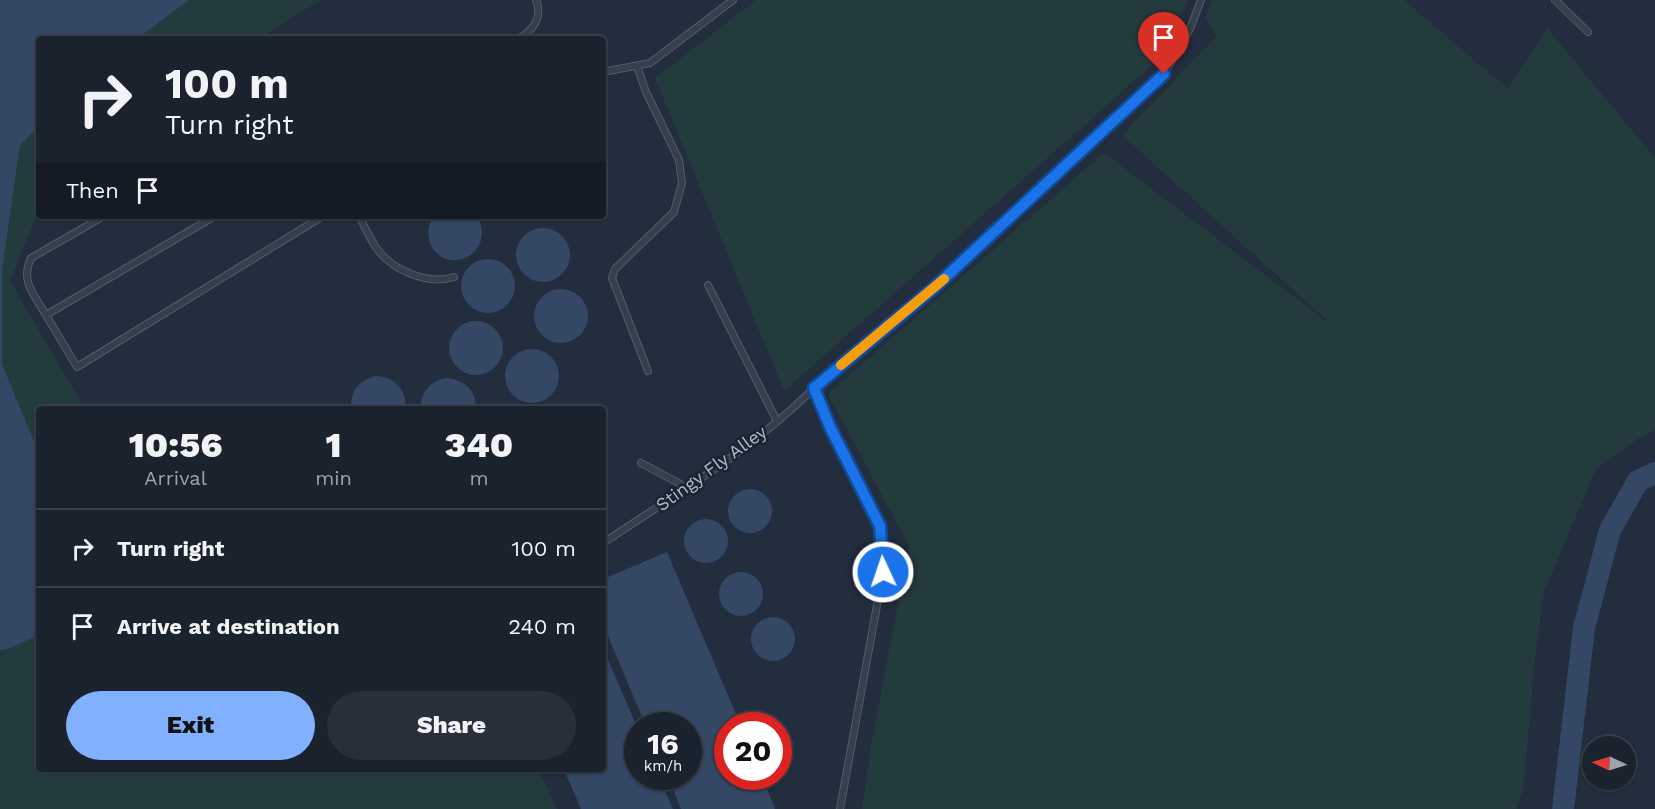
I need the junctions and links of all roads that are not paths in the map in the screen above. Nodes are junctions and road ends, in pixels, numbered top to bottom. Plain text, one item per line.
1 (536, 0) edge
2 (733, 0) edge
3 (1201, 0) edge
4 (1555, 0) edge
5 (1588, 32) dead end
6 (529, 36) edge
7 (637, 66) junction
8 (606, 71) edge
9 (99, 219) edge
10 (210, 219) edge
11 (318, 219) edge
12 (361, 219) edge
13 (454, 277) dead end
14 (708, 285) dead end
15 (46, 315) junction
16 (648, 371) dead end
17 (814, 388) junction
18 (777, 421) junction
19 (641, 464) dead end
20 (687, 487) junction
21 (606, 541) edge
22 (840, 809) edge

1 - 6 lane
2 - 7 lane
3 - 17 lane, Stingy Fly Alley
4 - 5 lane
7 - 8 lane
7 - 16 lane
9 - 15 lane
10 - 15 lane
11 - 15 lane
12 - 13 lane
14 - 18 lane
17 - 18 lane, Stingy Fly Alley
17 - 22 lane
18 - 20 lane, Stingy Fly Alley
19 - 20 lane
20 - 21 lane, Stingy Fly Alley

